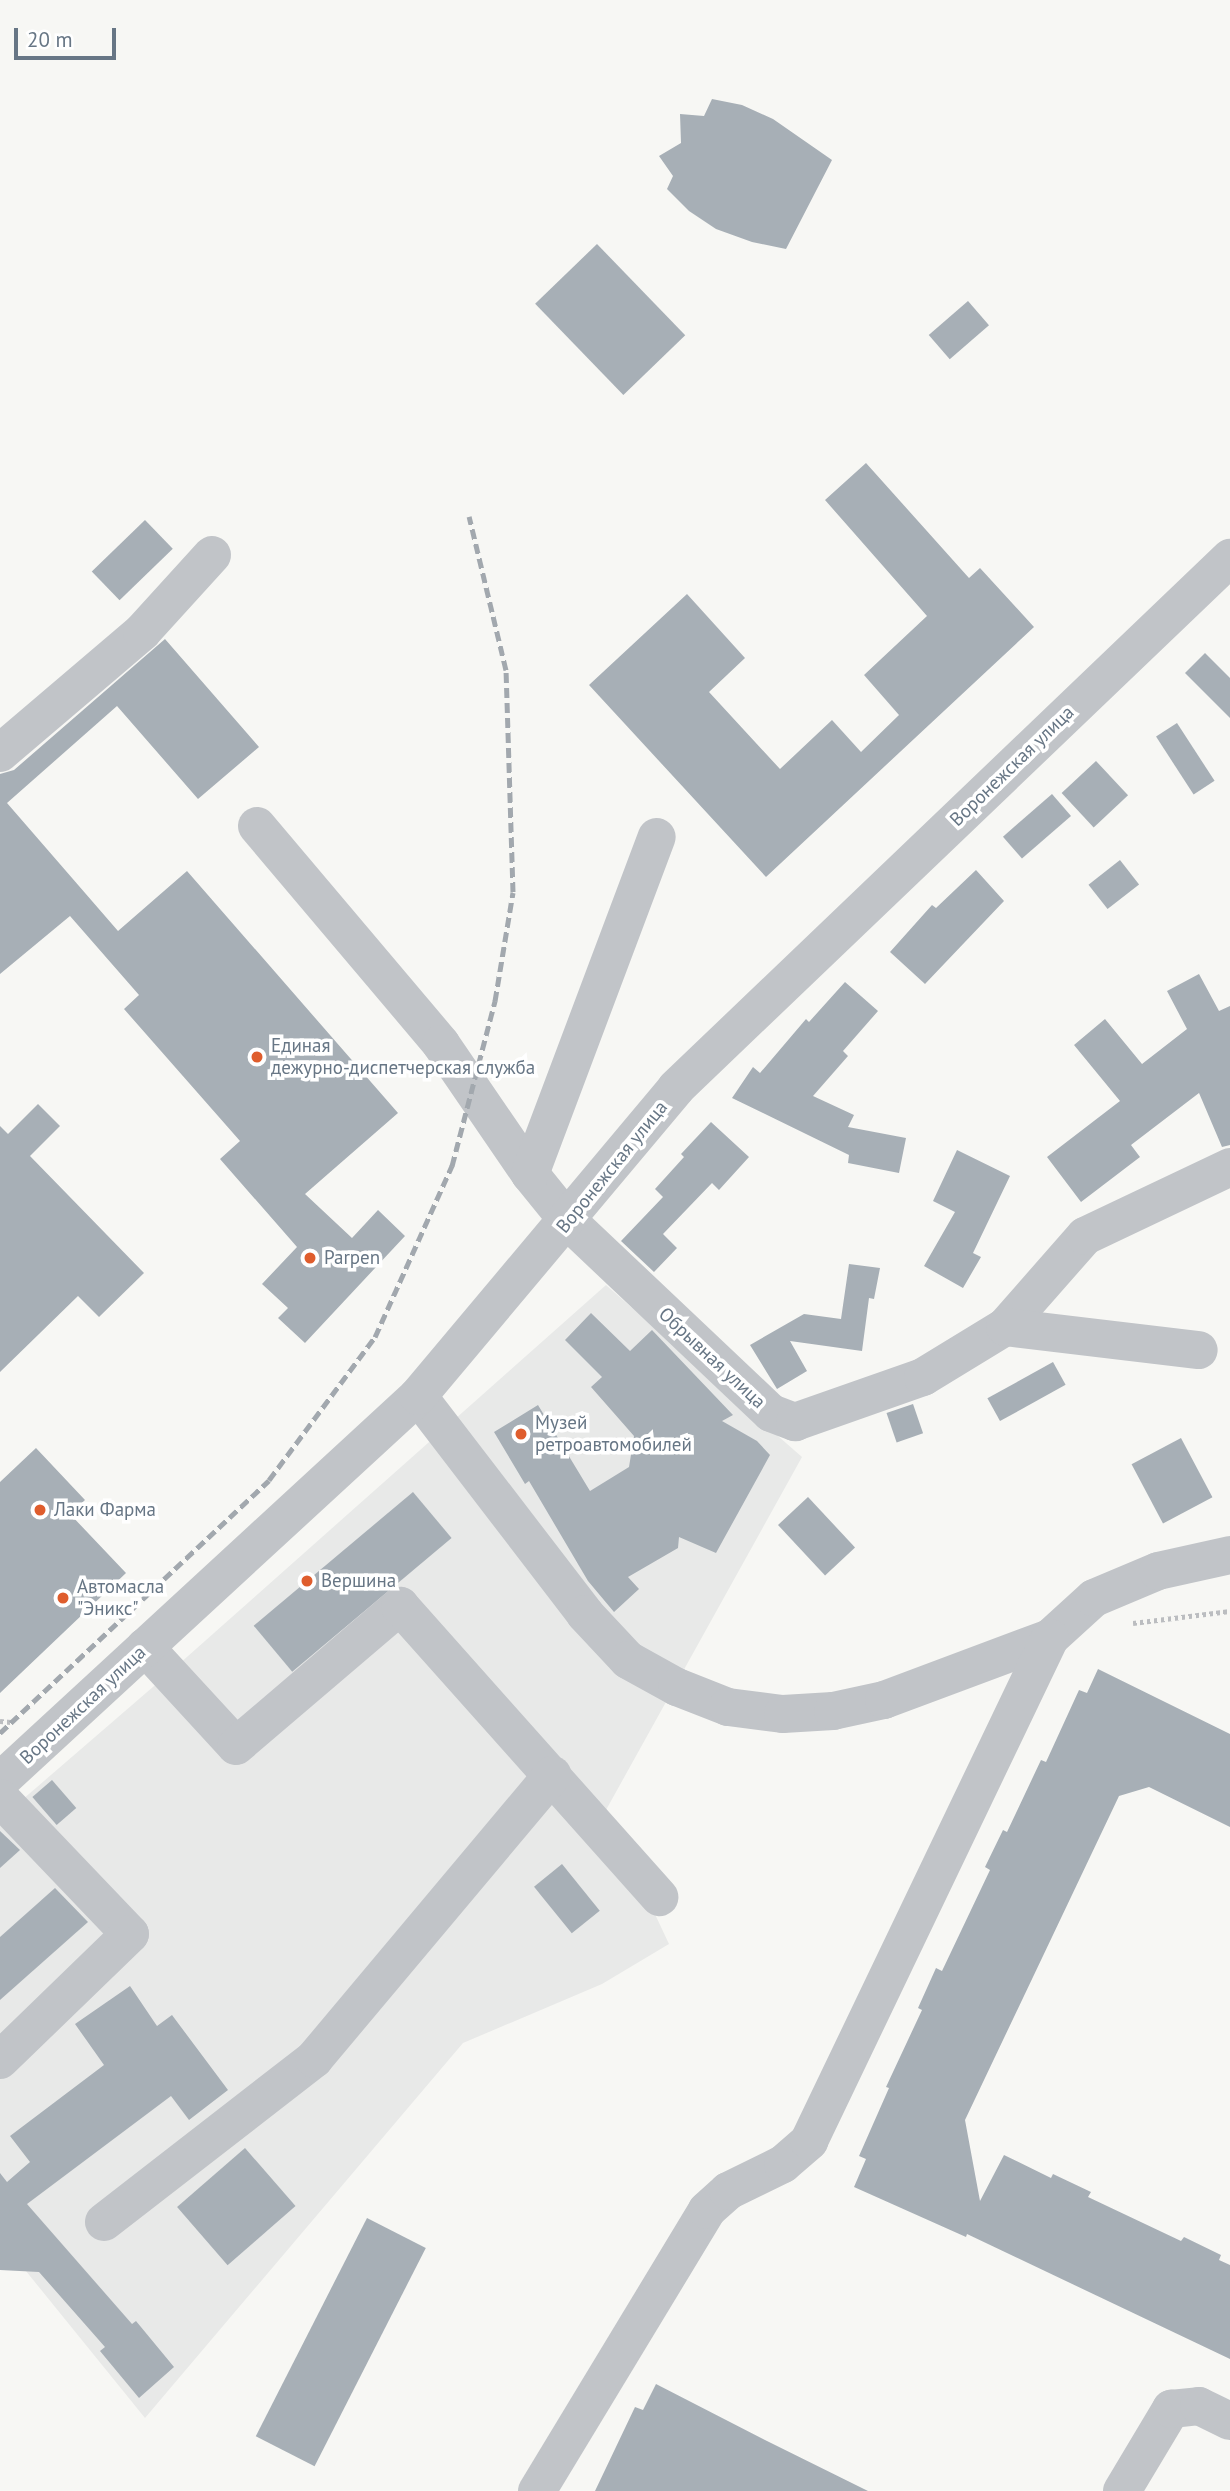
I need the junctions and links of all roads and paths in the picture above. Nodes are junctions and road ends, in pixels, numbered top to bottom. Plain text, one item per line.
1 (212, 555) dead end
2 (1230, 558) edge
3 (0, 753) edge
4 (257, 826) dead end
5 (657, 837) dead end
6 (1230, 1167) edge
7 (530, 1174) junction
8 (568, 1221) junction
9 (1005, 1327) junction
10 (1199, 1350) dead end
11 (418, 1396) junction
12 (1230, 1555) edge
13 (1230, 1611) edge
14 (1129, 1624) dead end
15 (1050, 1638) junction
16 (145, 1647) junction
17 (4, 1773) edge
18 (552, 1774) junction
19 (659, 1897) dead end
20 (0, 2060) edge
21 (104, 2222) dead end
22 (1230, 2421) edge
23 (537, 2491) edge
24 (1122, 2491) edge

1 - 3 street
2 - 8 street, Воронежская улица
4 - 7 street, Обрывная улица
5 - 7 street
6 - 9 street, Обрывная улица
7 - 8 street, Обрывная улица
8 - 9 street, Обрывная улица
8 - 11 street, Воронежская улица
9 - 10 street
11 - 15 street
11 - 16 street, Воронежская улица
12 - 15 street
13 - 14 path
15 - 23 street
16 - 17 street, Воронежская улица
16 - 18 street
17 - 20 street
18 - 19 street
18 - 21 street
22 - 24 street

